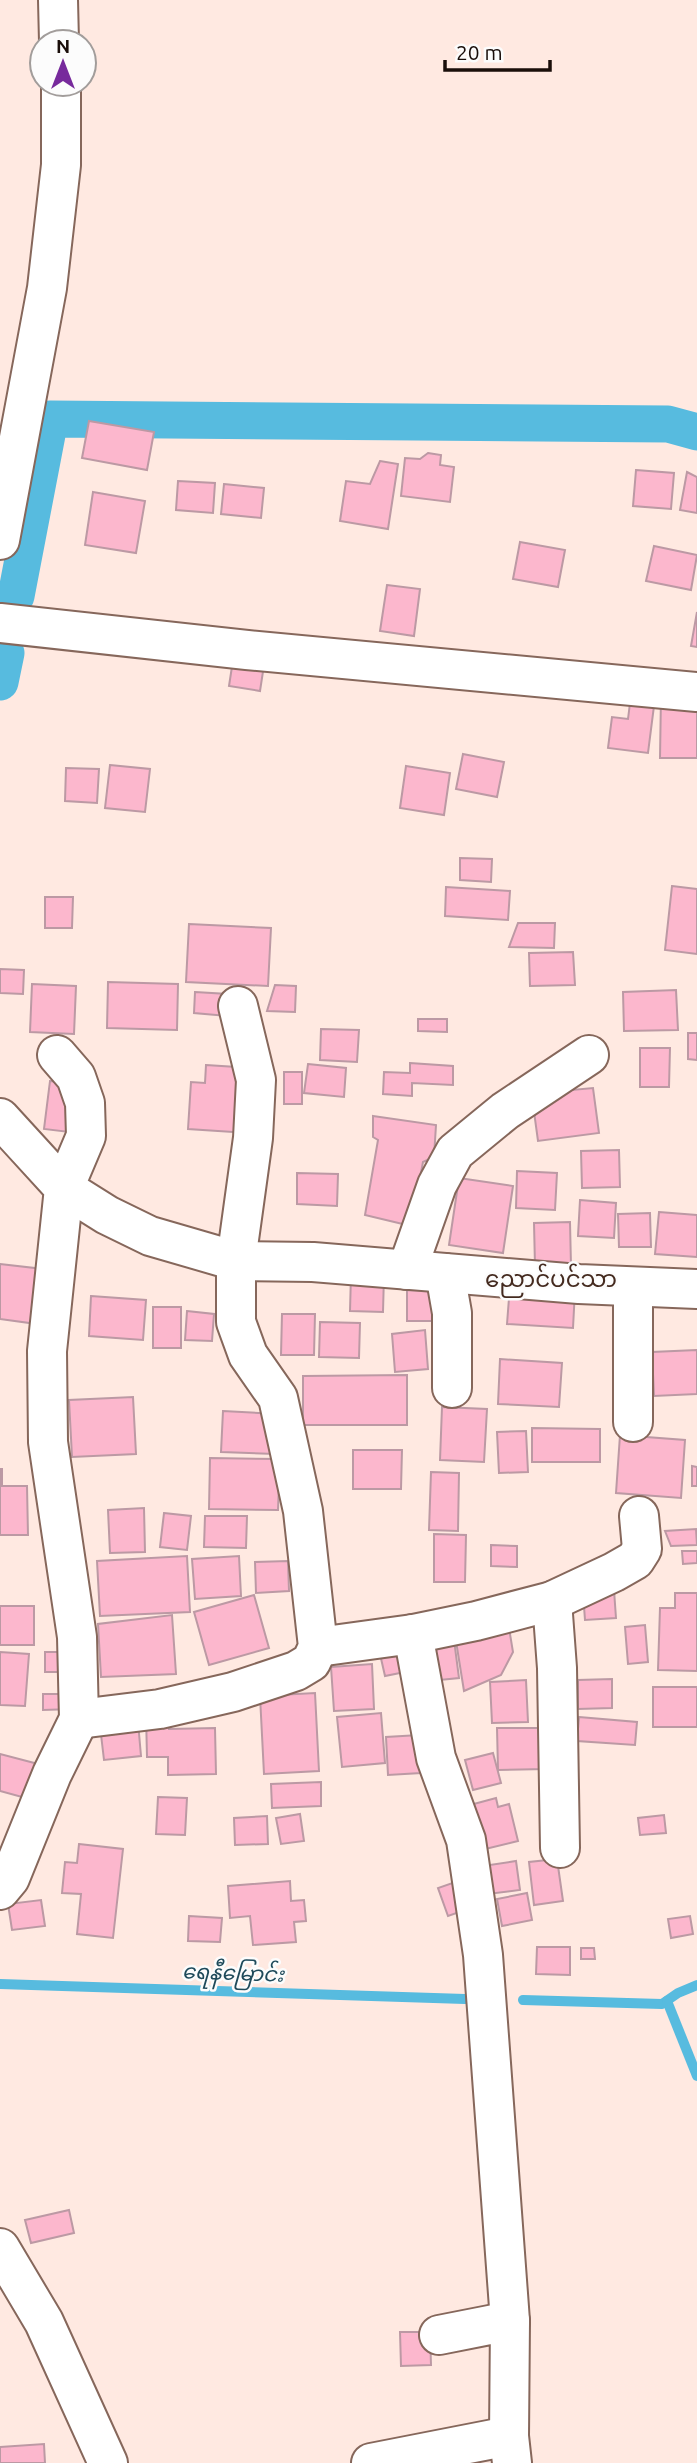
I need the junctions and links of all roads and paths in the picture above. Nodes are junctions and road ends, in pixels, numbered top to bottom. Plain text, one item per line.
1 (58, 0) edge
2 (59, 28) edge
3 (61, 98) edge
4 (0, 540) edge
5 (0, 623) edge
6 (697, 692) edge
7 (238, 1006) dead end
8 (57, 1055) dead end
9 (589, 1055) dead end
10 (0, 1118) edge
11 (64, 1188) junction
12 (236, 1261) junction
13 (407, 1270) junction
14 (445, 1273) junction
15 (633, 1287) junction
16 (697, 1289) edge
17 (452, 1388) dead end
18 (633, 1422) dead end
19 (639, 1516) dead end
20 (552, 1601) junction
21 (413, 1634) junction
22 (318, 1647) junction
23 (79, 1719) junction
24 (560, 1848) dead end
25 (0, 1890) edge
26 (0, 2248) edge
27 (510, 2321) junction
28 (439, 2335) dead end
29 (511, 2450) edge
30 (108, 2463) edge
31 (371, 2463) edge

1 - 2 street
3 - 4 street
5 - 6 street
7 - 12 street
8 - 11 street
9 - 13 street
10 - 11 street
11 - 12 street
11 - 23 street
12 - 13 street
12 - 22 street
13 - 14 street
14 - 15 street
14 - 17 street
15 - 16 street
15 - 18 street
19 - 20 street
20 - 21 street
20 - 24 street
21 - 22 street
21 - 27 street
22 - 23 street
23 - 25 street
26 - 30 street
27 - 28 street
27 - 29 street
29 - 31 street

